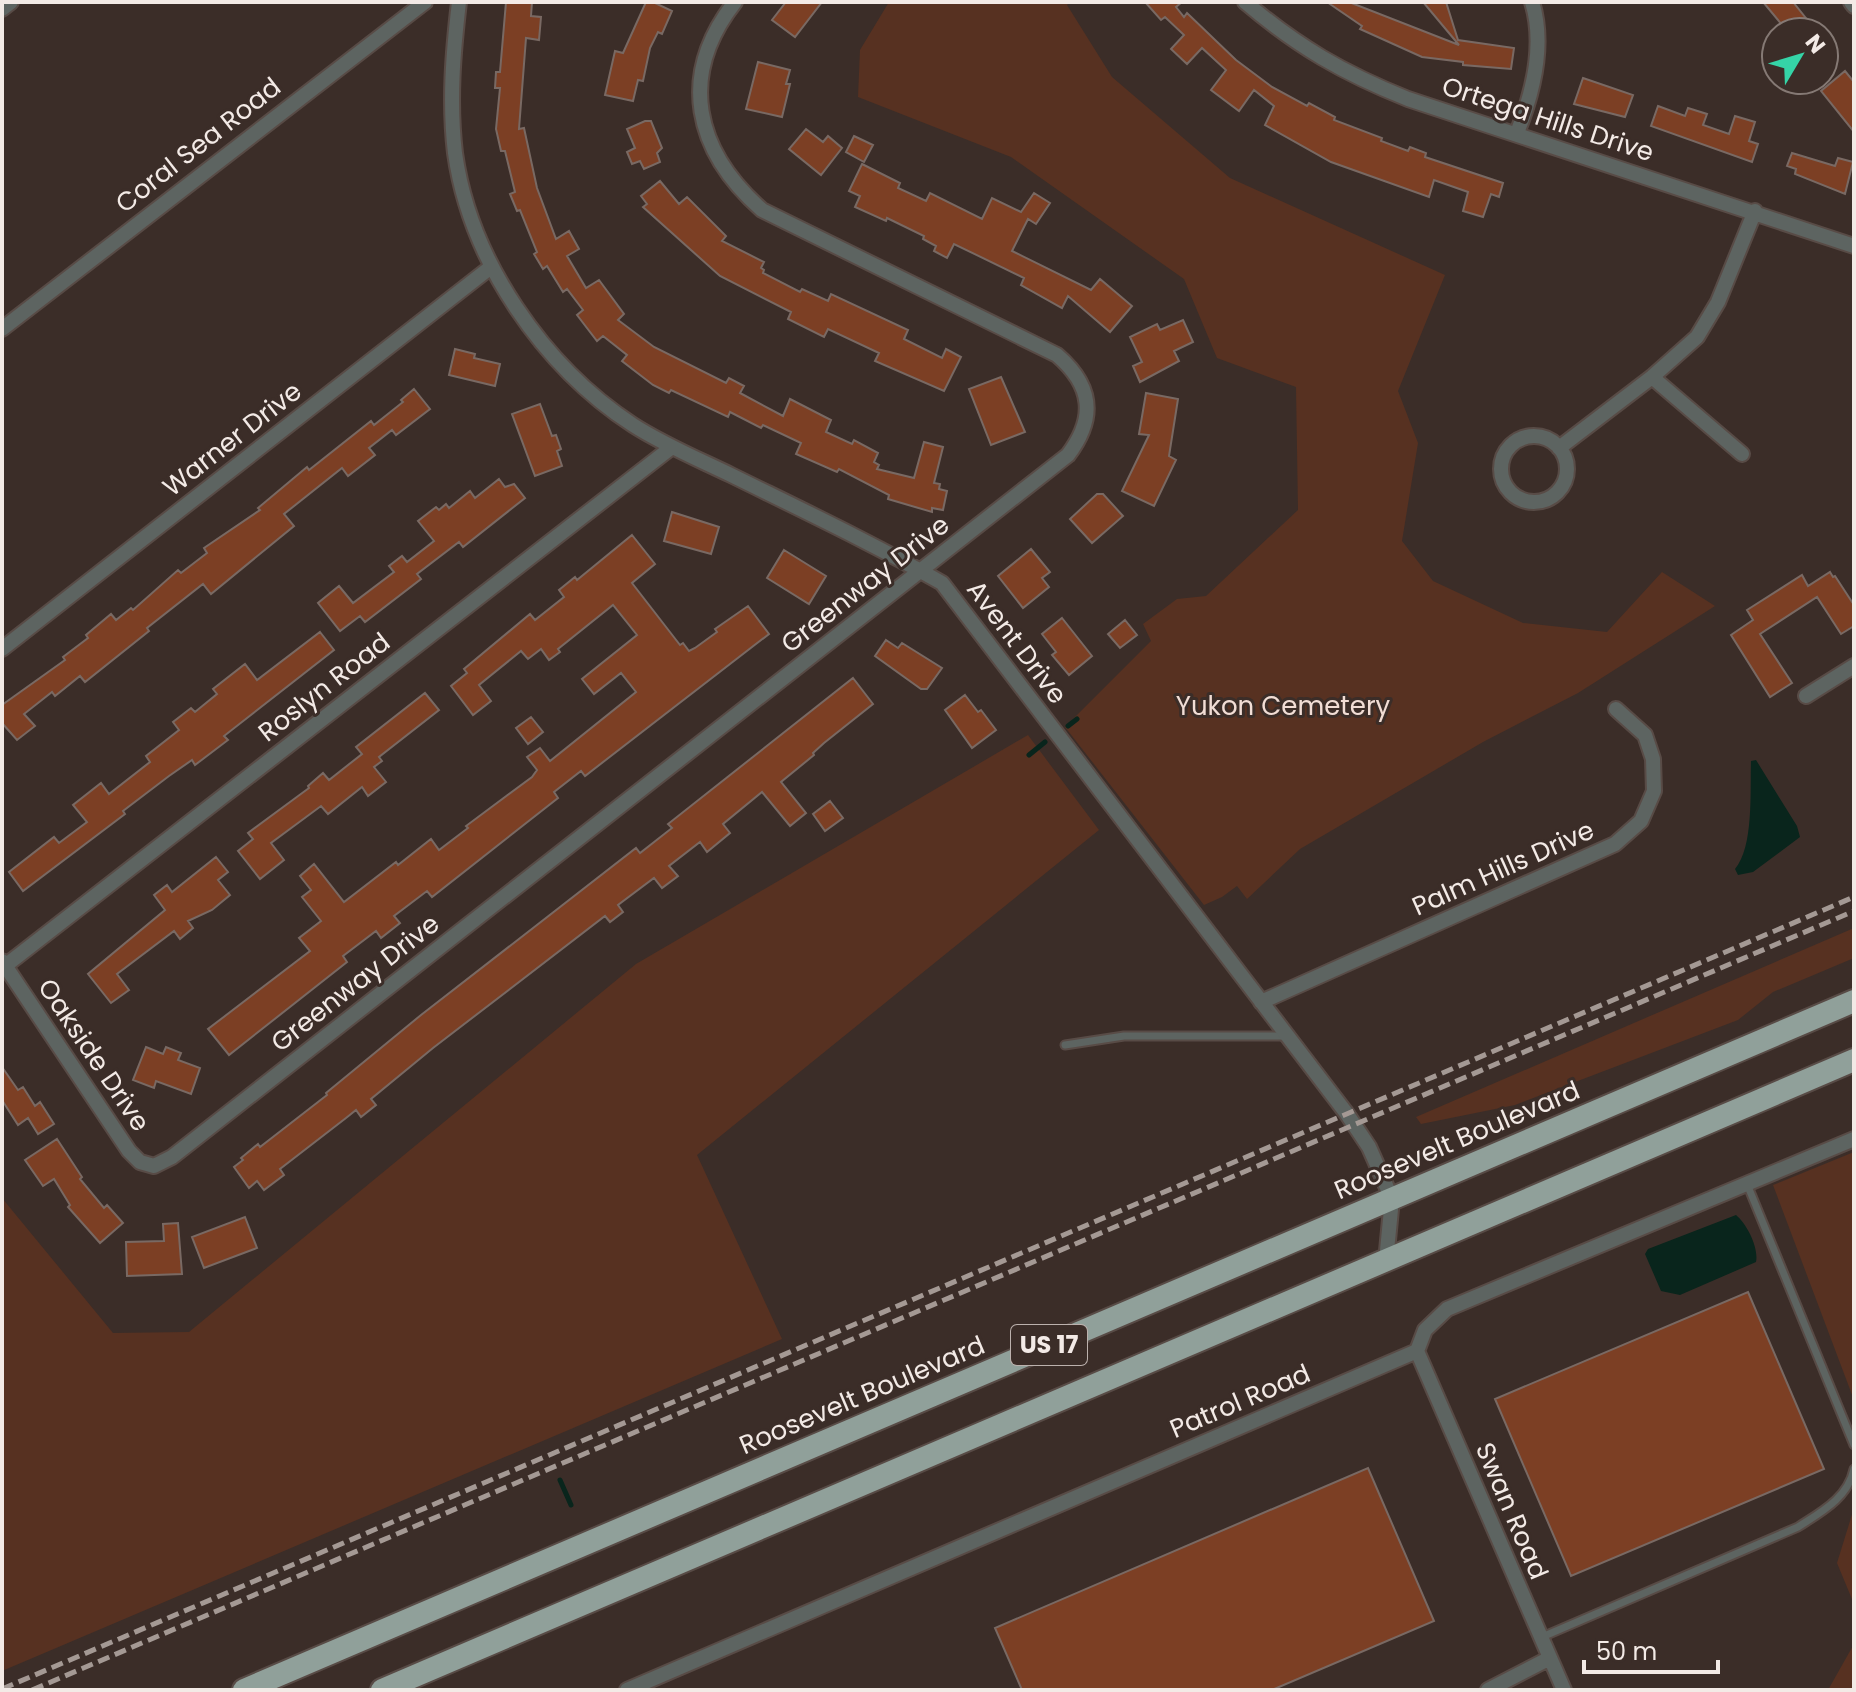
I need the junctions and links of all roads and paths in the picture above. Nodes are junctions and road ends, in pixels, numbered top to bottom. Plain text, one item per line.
1 (11, 2) edge
2 (425, 2) edge
3 (459, 2) edge
4 (735, 2) edge
5 (1245, 2) edge
6 (1532, 2) edge
7 (2, 9) edge
8 (1517, 133) junction
9 (1755, 211) junction
10 (1854, 246) edge
11 (491, 267) junction
12 (2, 329) edge
13 (1652, 377) junction
14 (672, 447) junction
15 (1559, 448) junction
16 (1742, 454) dead end
17 (921, 571) junction
18 (2, 649) edge
19 (1854, 666) edge
20 (1806, 696) dead end
21 (1616, 709) dead end
22 (4, 964) edge
23 (1854, 1001) edge
24 (1261, 1002) junction
25 (1287, 1036) junction
26 (1065, 1045) dead end
27 (1854, 1060) edge
28 (1854, 1139) edge
29 (154, 1166) joint
30 (1747, 1184) junction
31 (1392, 1199) junction
32 (1386, 1261) junction
33 (1417, 1351) junction
34 (1854, 1445) edge
35 (1854, 1469) edge
36 (1541, 1637) junction
37 (1550, 1658) junction
38 (244, 1690) edge
39 (382, 1690) edge
40 (627, 1690) edge
41 (1488, 1690) edge
42 (1564, 1690) edge

1 - 7 street
2 - 12 street, Coral Sea Road
3 - 11 street, Avent Drive
4 - 17 street, Greenway Drive
5 - 8 street, Ortega Hills Drive
6 - 8 street
8 - 9 street, Ortega Hills Drive
9 - 10 street, Ortega Hills Drive
9 - 13 street
11 - 14 street, Avent Drive
11 - 18 street, Warner Drive
13 - 15 street
13 - 16 street
14 - 17 street, Avent Drive
14 - 22 street, Roslyn Road
15 - 15 street
17 - 24 street, Avent Drive
17 - 29 street, Greenway Drive
19 - 20 street
21 - 24 street, Palm Hills Drive
22 - 29 street, Oakside Drive
23 - 31 highway, Roosevelt Boulevard / US 17
24 - 25 street, Avent Drive
25 - 26 lane
25 - 31 street, Avent Drive
27 - 32 highway, US 17
28 - 30 street
30 - 33 street
30 - 34 lane
31 - 32 street, Avent Drive
31 - 38 highway, Roosevelt Boulevard / US 17
32 - 39 highway, US 17
33 - 36 street, Swan Road
33 - 40 street, Patrol Road
35 - 36 lane
36 - 37 street, Swan Road
37 - 41 street
37 - 42 street, Swan Road

